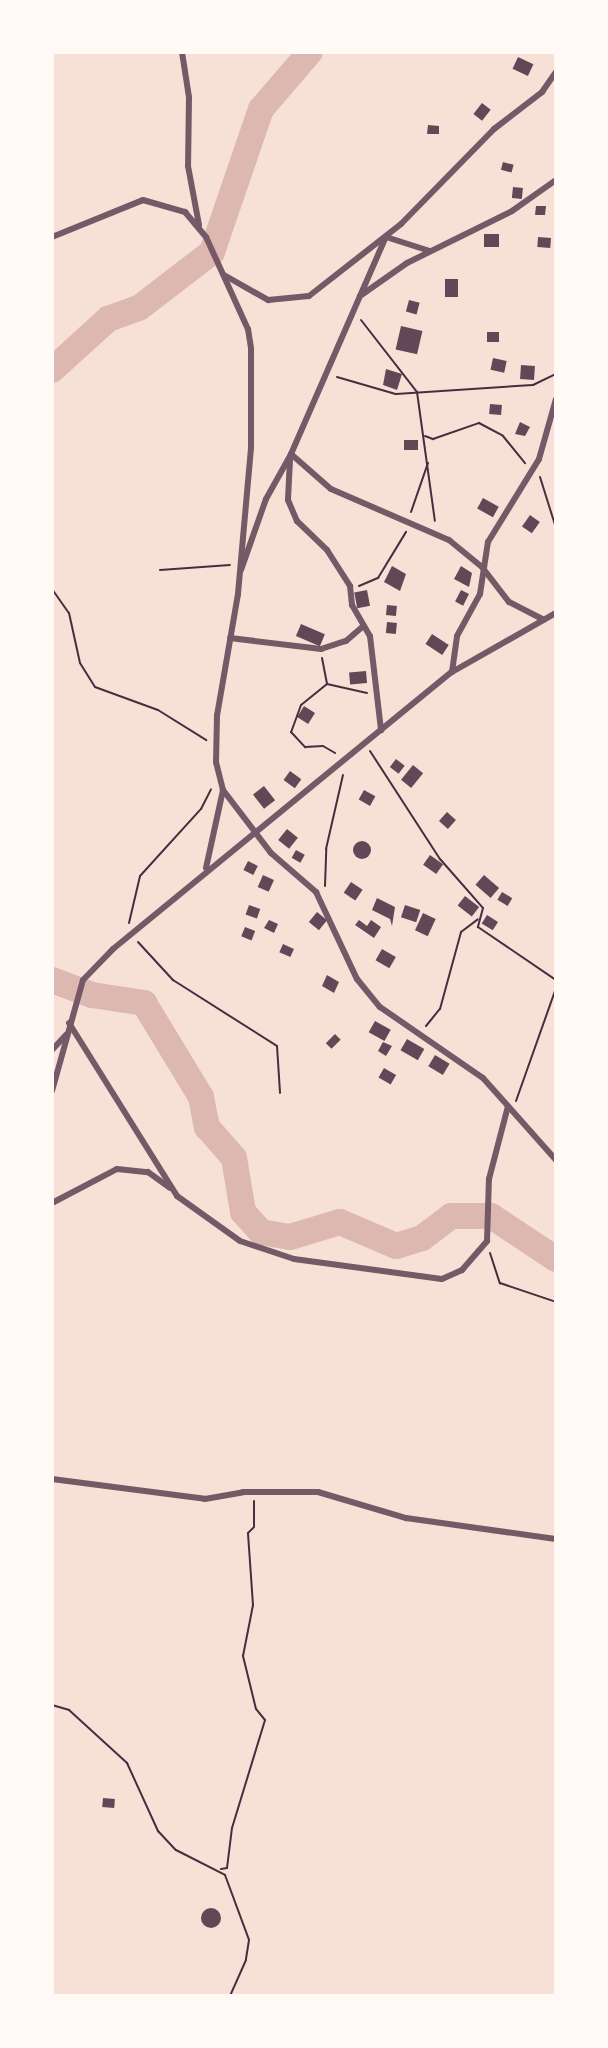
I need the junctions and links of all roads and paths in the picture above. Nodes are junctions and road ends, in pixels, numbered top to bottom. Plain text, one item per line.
1 (182, 52) edge
2 (555, 72) edge
3 (555, 180) edge
4 (199, 225) junction
5 (52, 237) edge
6 (386, 237) junction
7 (430, 251) junction
8 (223, 274) junction
9 (360, 297) junction
10 (357, 306) junction
11 (326, 374) junction
12 (555, 374) edge
13 (417, 392) junction
14 (555, 399) edge
15 (425, 436) junction
16 (291, 454) junction
17 (428, 463) junction
18 (533, 471) junction
19 (411, 519) junction
20 (555, 528) edge
21 (435, 532) junction
22 (238, 563) junction
23 (482, 567) junction
24 (160, 570) dead end
25 (239, 576) junction
26 (350, 586) junction
27 (52, 589) edge
28 (555, 613) edge
29 (544, 620) junction
30 (363, 626) junction
31 (230, 638) junction
32 (452, 672) junction
33 (327, 684) dead end
34 (376, 700) junction
35 (381, 730) junction
36 (367, 745) junction
37 (216, 747) junction
38 (218, 775) junction
39 (223, 790) junction
40 (253, 831) junction
41 (206, 869) junction
42 (478, 919) junction
43 (128, 935) junction
44 (555, 980) edge
45 (555, 988) edge
46 (69, 1023) junction
47 (419, 1032) junction
48 (66, 1035) junction
49 (52, 1050) edge
50 (52, 1091) edge
51 (280, 1093) dead end
52 (508, 1106) junction
53 (555, 1160) edge
54 (173, 1190) junction
55 (52, 1203) edge
56 (487, 1241) junction
57 (555, 1302) edge
58 (52, 1479) edge
59 (254, 1492) junction
60 (555, 1539) edge
61 (52, 1705) edge
62 (221, 1869) junction
63 (230, 1995) edge

1 - 4 street
2 - 6 street
3 - 7 street
4 - 5 street
4 - 8 street
6 - 7 street
6 - 8 street
6 - 9 street
7 - 9 street
8 - 22 street
9 - 10 street
10 - 11 street
10 - 13 path
11 - 13 path
11 - 16 street
12 - 13 path
13 - 15 path
14 - 18 street
15 - 17 path
15 - 18 path
16 - 19 street
16 - 25 street
16 - 26 street
17 - 19 path
17 - 21 path
18 - 20 path
18 - 23 street
19 - 21 street
19 - 26 path
21 - 23 street
22 - 24 path
22 - 25 street
23 - 29 street
23 - 32 street
25 - 31 street
26 - 30 street
27 - 37 path
28 - 29 street
29 - 32 street
30 - 31 street
30 - 34 street
31 - 37 street
32 - 35 street
33 - 34 path
34 - 35 street
35 - 36 street
36 - 40 street
36 - 42 path
37 - 38 street
38 - 39 street
38 - 43 path
39 - 40 street
39 - 41 street
40 - 41 street
40 - 47 street
41 - 43 street
42 - 44 path
42 - 47 path
43 - 46 street
43 - 51 path
45 - 52 path
46 - 48 street
46 - 54 street
47 - 52 street
48 - 49 street
48 - 50 street
52 - 53 street
52 - 56 street
54 - 55 street
54 - 56 street
56 - 57 path
58 - 59 street
59 - 60 street
59 - 62 path
61 - 62 path
62 - 63 path

